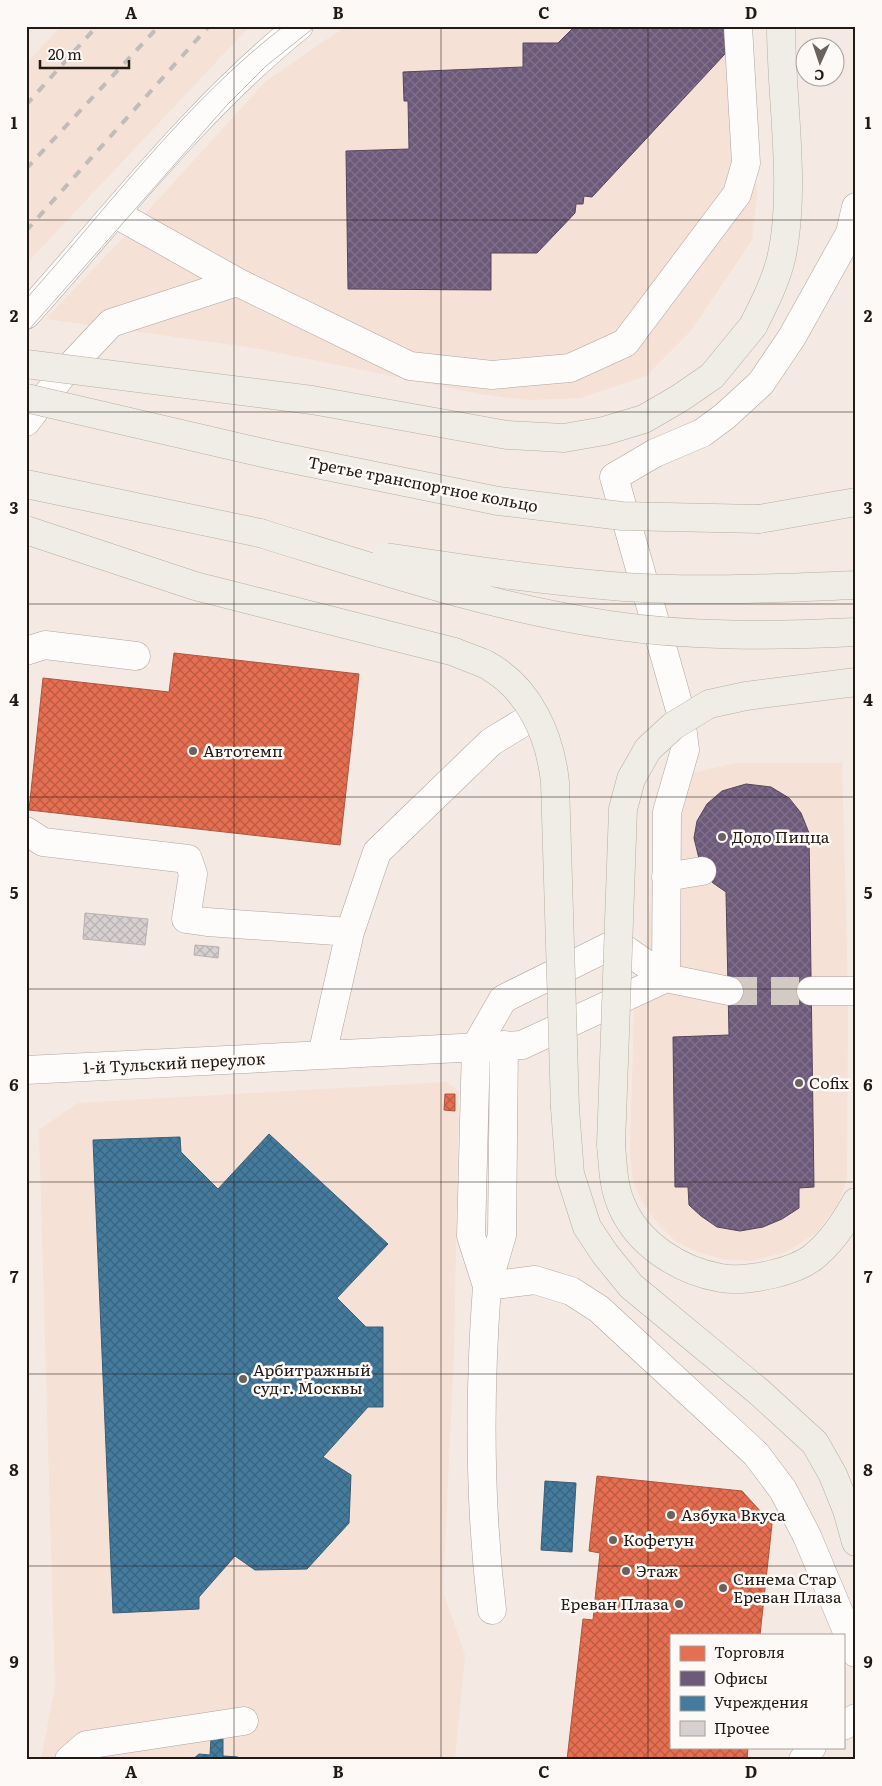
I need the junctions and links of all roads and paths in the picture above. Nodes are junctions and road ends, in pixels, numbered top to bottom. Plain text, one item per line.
1 (299, 26) edge
2 (738, 26) edge
3 (781, 26) edge
4 (856, 207) edge
5 (116, 212) junction
6 (237, 282) junction
7 (26, 315) edge
8 (26, 364) edge
9 (26, 398) edge
10 (26, 422) edge
11 (26, 484) edge
12 (856, 502) edge
13 (856, 515) edge
14 (759, 519) junction
15 (26, 530) edge
16 (260, 534) junction
17 (856, 585) edge
18 (856, 632) edge
19 (26, 651) edge
20 (136, 656) dead end
21 (856, 682) edge
22 (522, 724) dead end
23 (26, 831) edge
24 (702, 871) dead end
25 (666, 877) junction
26 (350, 932) junction
27 (666, 978) junction
28 (728, 991) tunnel mouth
29 (812, 991) tunnel mouth
30 (856, 991) edge
31 (504, 1045) junction
32 (476, 1046) junction
33 (322, 1055) junction
34 (26, 1070) edge
35 (856, 1202) edge
36 (488, 1286) junction
37 (856, 1542) edge
38 (492, 1610) dead end
39 (856, 1653) edge
40 (856, 1718) edge
41 (244, 1722) dead end
42 (844, 1725) edge
43 (811, 1748) edge
44 (68, 1760) edge
45 (803, 1760) edge

1 - 5 street
2 - 6 street
3 - 8 main road, bridge
4 - 25 street
5 - 6 street
5 - 7 street
6 - 10 street
9 - 14 main road, Третье транспортное кольцо, bridge
11 - 16 main road
12 - 14 main road
13 - 14 main road, Третье транспортное кольцо
15 - 37 main road, bridge
16 - 17 main road, bridge
16 - 18 main road, bridge
19 - 20 street
21 - 35 main road, bridge
22 - 26 street
23 - 26 street
24 - 25 street
25 - 27 street
26 - 33 street
27 - 28 street
27 - 31 street, 1-й Тульский переулок
27 - 32 street
29 - 30 street
31 - 32 street, 1-й Тульский переулок
31 - 36 street
32 - 33 street, 1-й Тульский переулок
32 - 36 street
33 - 34 street, 1-й Тульский переулок
36 - 38 street
36 - 39 street
40 - 42 street
41 - 44 street
43 - 45 street

